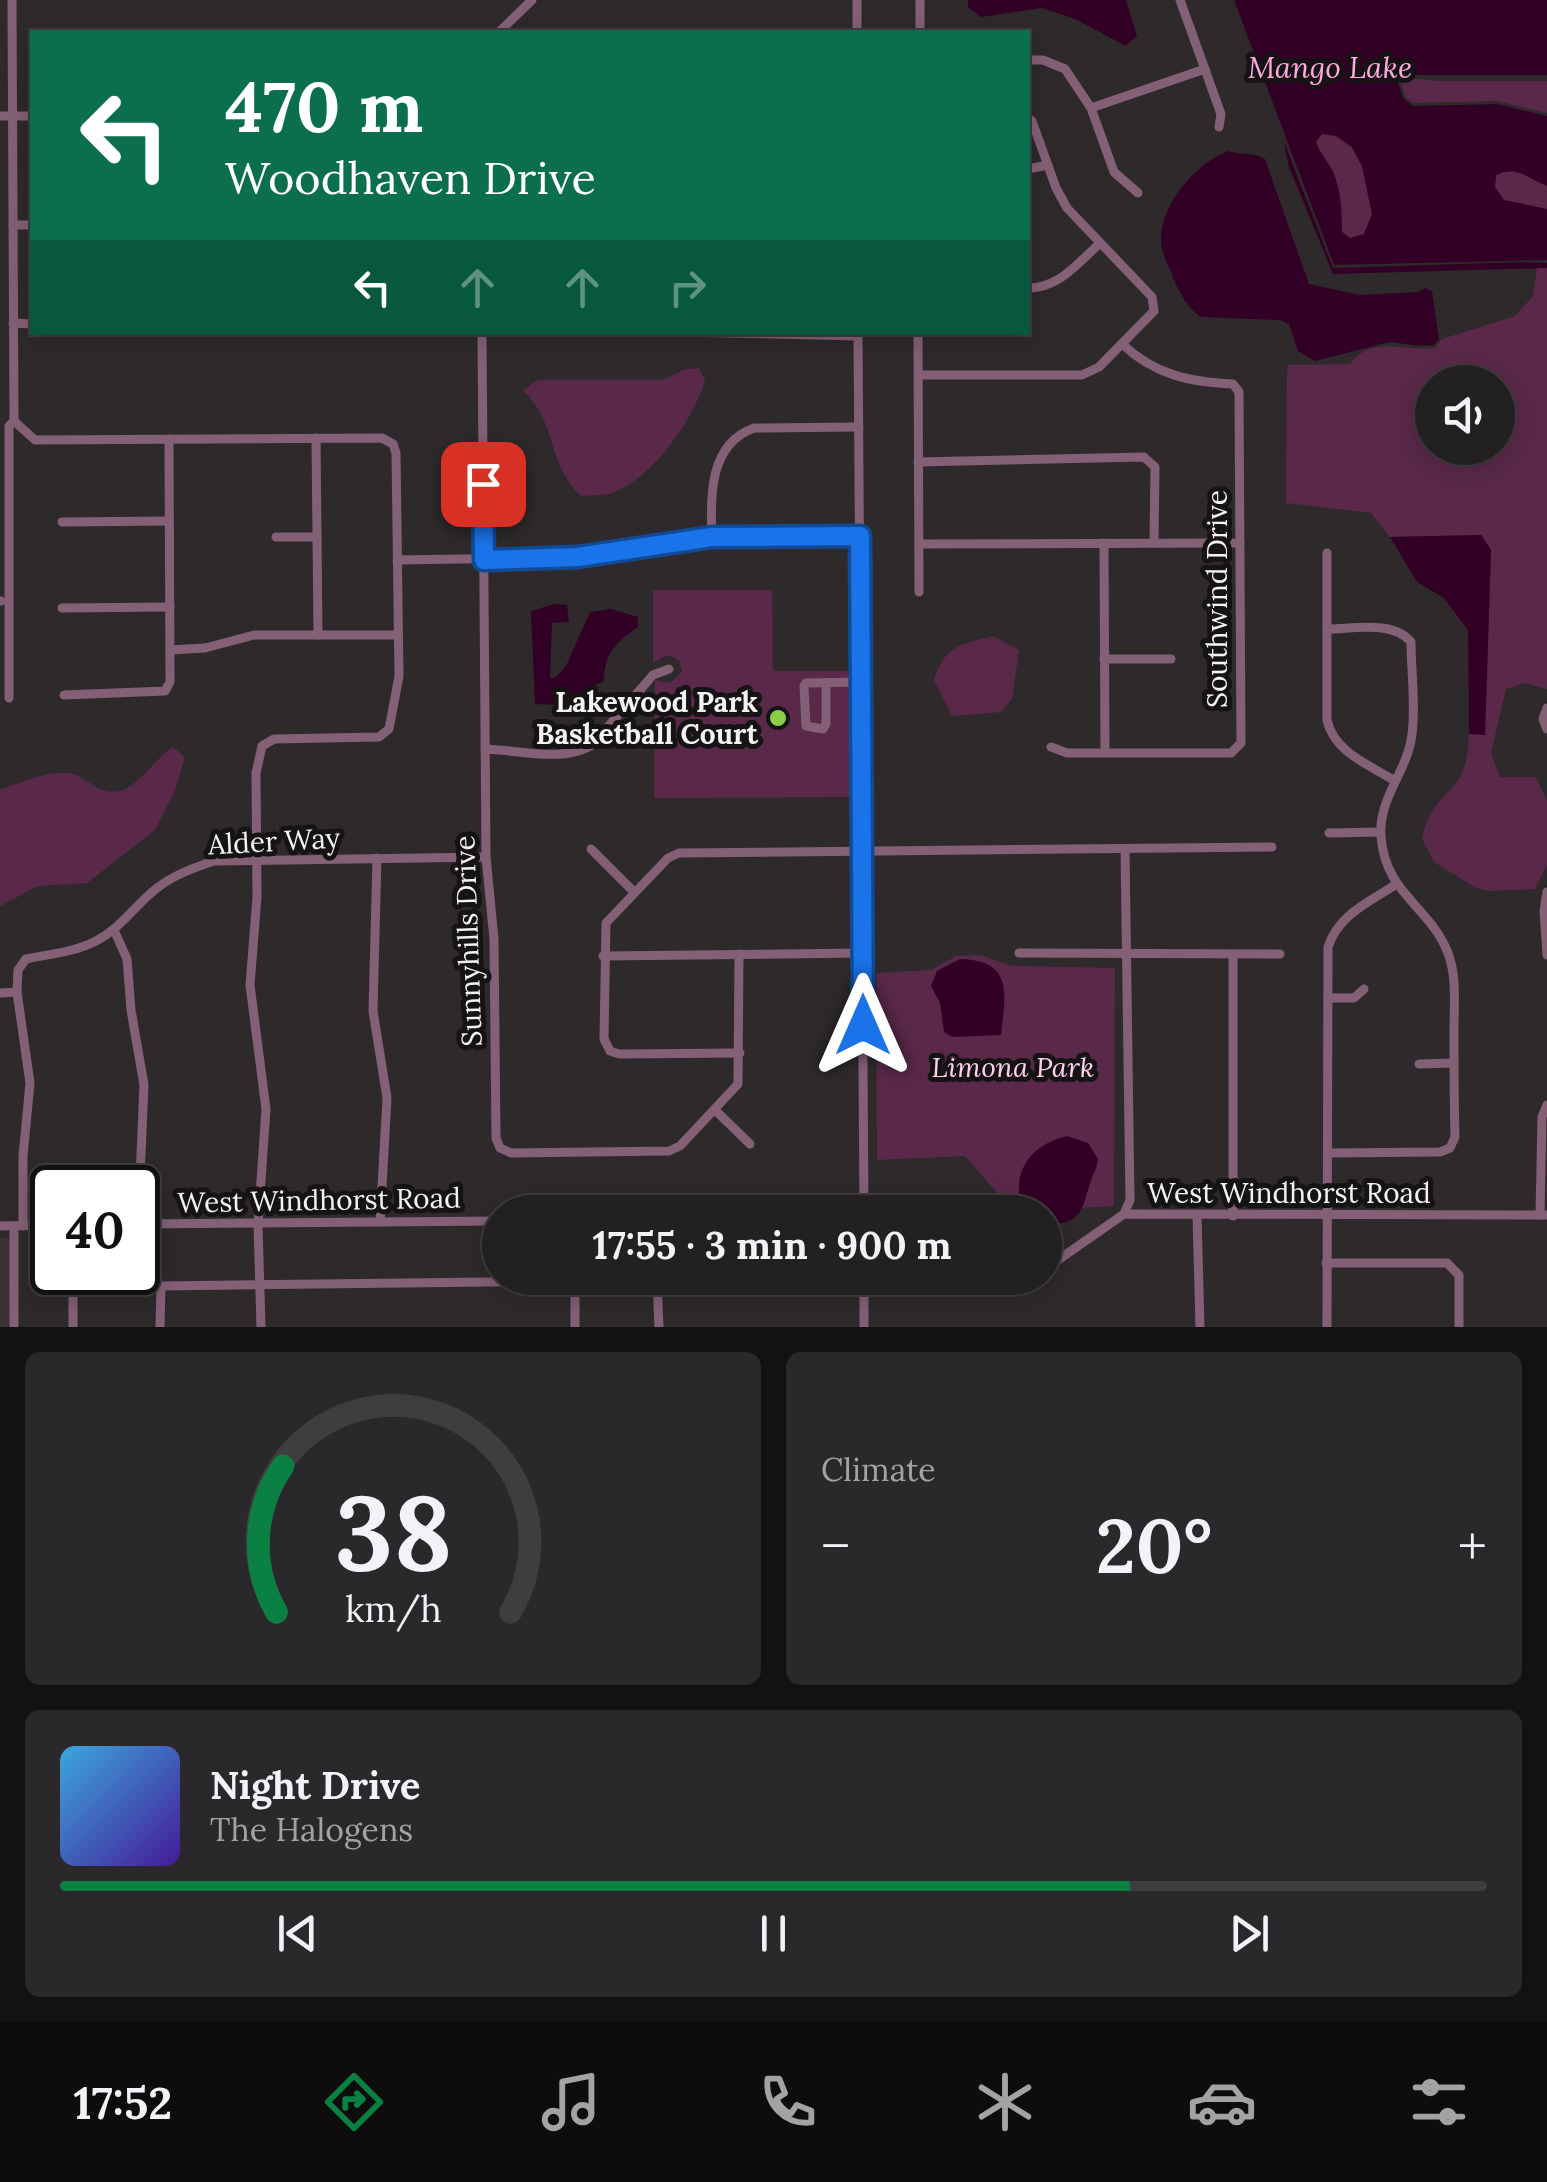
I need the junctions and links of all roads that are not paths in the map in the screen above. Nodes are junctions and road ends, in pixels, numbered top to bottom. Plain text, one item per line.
1 (12, 0) edge
2 (532, 0) edge
3 (857, 0) edge
4 (920, 0) edge
5 (1180, 0) edge
6 (502, 30) edge
7 (857, 30) edge
8 (920, 30) edge
9 (1030, 60) edge
10 (1206, 69) junction
11 (1092, 108) junction
12 (0, 116) edge
13 (12, 116) junction
14 (30, 116) edge
15 (1030, 120) edge
16 (1219, 127) dead end
17 (0, 162) edge
18 (13, 162) junction
19 (1048, 165) junction
20 (1030, 169) edge
21 (1138, 193) dead end
22 (13, 225) junction
23 (30, 225) edge
24 (1099, 244) junction
25 (1030, 288) edge
26 (14, 323) junction
27 (30, 324) edge
28 (482, 335) edge
29 (858, 335) edge
30 (918, 335) edge
31 (1122, 344) junction
32 (918, 375) junction
33 (0, 380) edge
34 (14, 380) junction
35 (14, 421) junction
36 (859, 427) junction
37 (316, 438) junction
38 (169, 439) junction
39 (918, 462) junction
40 (169, 521) junction
41 (62, 522) dead end
42 (317, 536) junction
43 (860, 536) junction
44 (276, 537) dead end
45 (712, 537) junction
46 (1104, 543) junction
47 (1154, 543) junction
48 (1240, 543) junction
49 (918, 544) junction
50 (1327, 552) dead end
51 (397, 560) junction
52 (484, 560) junction
53 (919, 592) dead end
54 (170, 607) junction
55 (62, 608) dead end
56 (1327, 629) junction
57 (318, 635) junction
58 (398, 635) junction
59 (170, 650) junction
60 (1104, 659) junction
61 (1172, 659) dead end
62 (668, 669) dead end
63 (860, 682) junction
64 (826, 683) junction
65 (64, 695) dead end
66 (9, 698) dead end
67 (1547, 708) edge
68 (1547, 728) edge
69 (1052, 747) dead end
70 (484, 749) junction
71 (1105, 752) junction
72 (1395, 781) junction
73 (1329, 832) dead end
74 (1380, 832) junction
75 (1272, 848) dead end
76 (590, 849) dead end
77 (1125, 849) junction
78 (862, 851) junction
79 (486, 857) junction
80 (377, 858) junction
81 (257, 859) junction
82 (1395, 885) junction
83 (634, 892) junction
84 (1547, 892) edge
85 (114, 930) junction
86 (862, 953) junction
87 (1018, 953) dead end
88 (739, 954) junction
89 (1127, 954) junction
90 (1280, 954) dead end
91 (1233, 955) junction
92 (1547, 955) edge
93 (603, 956) junction
94 (1364, 988) dead end
95 (0, 992) edge
96 (17, 992) junction
97 (1328, 998) junction
98 (740, 1053) junction
99 (1418, 1064) dead end
100 (1454, 1064) junction
101 (1547, 1105) edge
102 (715, 1110) junction
103 (750, 1144) dead end
104 (1329, 1152) junction
105 (141, 1165) edge
106 (864, 1195) edge
107 (1124, 1214) junction
108 (1197, 1215) junction
109 (1543, 1215) edge
110 (1233, 1216) junction
111 (1329, 1216) junction
112 (482, 1221) edge
113 (380, 1222) junction
114 (160, 1224) edge
115 (258, 1224) junction
116 (0, 1226) edge
117 (18, 1226) junction
118 (30, 1226) edge
119 (1062, 1257) edge
120 (1326, 1263) junction
121 (482, 1280) edge
122 (259, 1283) junction
123 (73, 1295) edge
124 (575, 1295) edge
125 (658, 1295) edge
126 (864, 1295) edge
127 (14, 1327) edge
128 (74, 1327) edge
129 (160, 1327) edge
130 (261, 1327) edge
131 (575, 1327) edge
132 (659, 1327) edge
133 (864, 1327) edge
134 (1200, 1327) edge
135 (1327, 1327) edge
136 (1459, 1327) edge

1 - 13 street
2 - 6 street
3 - 7 street
4 - 8 street
5 - 10 street
9 - 11 street
10 - 11 street
10 - 16 street
11 - 21 street
12 - 13 street
13 - 14 street
13 - 18 street
15 - 19 street
17 - 18 street
18 - 22 street
19 - 20 street
19 - 24 street
22 - 23 street
22 - 26 street
24 - 25 street
24 - 31 street
26 - 27 street
26 - 34 street
28 - 52 street, Sunnyhills Drive
29 - 36 street
30 - 32 street
31 - 32 street
31 - 48 street, Southwind Drive
32 - 39 street
33 - 34 street
34 - 35 street
35 - 38 street
35 - 66 street
36 - 43 street
36 - 45 street
37 - 38 street
37 - 42 street
37 - 51 street
38 - 40 street
39 - 47 street
39 - 49 street
40 - 41 street
40 - 54 street
42 - 44 street
42 - 57 street
43 - 45 street
43 - 63 street
45 - 52 street
46 - 47 street
46 - 49 street
46 - 60 street
47 - 48 street
48 - 71 street, Southwind Drive
49 - 53 street
50 - 56 street
51 - 52 street
51 - 58 street
52 - 70 street, Sunnyhills Drive
54 - 55 street
54 - 59 street
56 - 72 street
56 - 72 street
57 - 58 street
57 - 59 street
58 - 81 street
59 - 65 street
60 - 61 street
60 - 71 street
62 - 70 street
63 - 64 street
63 - 78 street
64 - 64 street
67 - 68 street
69 - 71 street, Southwind Drive
70 - 79 street, Sunnyhills Drive
72 - 74 street
73 - 74 street
74 - 82 street
75 - 77 street
76 - 83 street
77 - 78 street
77 - 89 street
78 - 83 street
78 - 86 street
79 - 80 street, Alder Way
79 - 102 street, Sunnyhills Drive
80 - 81 street, Alder Way
80 - 113 street
81 - 85 street, Alder Way
81 - 115 street
82 - 97 street
82 - 100 street
83 - 93 street
84 - 92 street
85 - 96 street, Alder Way
85 - 105 street
86 - 88 street
86 - 106 street
87 - 89 street
88 - 93 street
88 - 98 street, Sunnyhills Drive
89 - 91 street
89 - 107 street
90 - 91 street
91 - 110 street
93 - 98 street
94 - 97 street
95 - 96 street
96 - 117 street
97 - 104 street
98 - 102 street, Sunnyhills Drive
99 - 100 street
100 - 104 street
101 - 109 street
102 - 103 street
104 - 111 street
107 - 108 street, West Windhorst Road
107 - 119 street, West Windhorst Road
108 - 110 street, West Windhorst Road
108 - 134 street
109 - 111 street, West Windhorst Road
110 - 111 street, West Windhorst Road
111 - 120 street
112 - 113 street, West Windhorst Road
113 - 115 street, West Windhorst Road
114 - 115 street, West Windhorst Road
115 - 122 street
116 - 117 street
117 - 118 street
117 - 127 street
120 - 135 street
120 - 136 street
121 - 122 street
122 - 129 street
122 - 130 street
123 - 128 street
124 - 131 street
125 - 132 street
126 - 133 street

